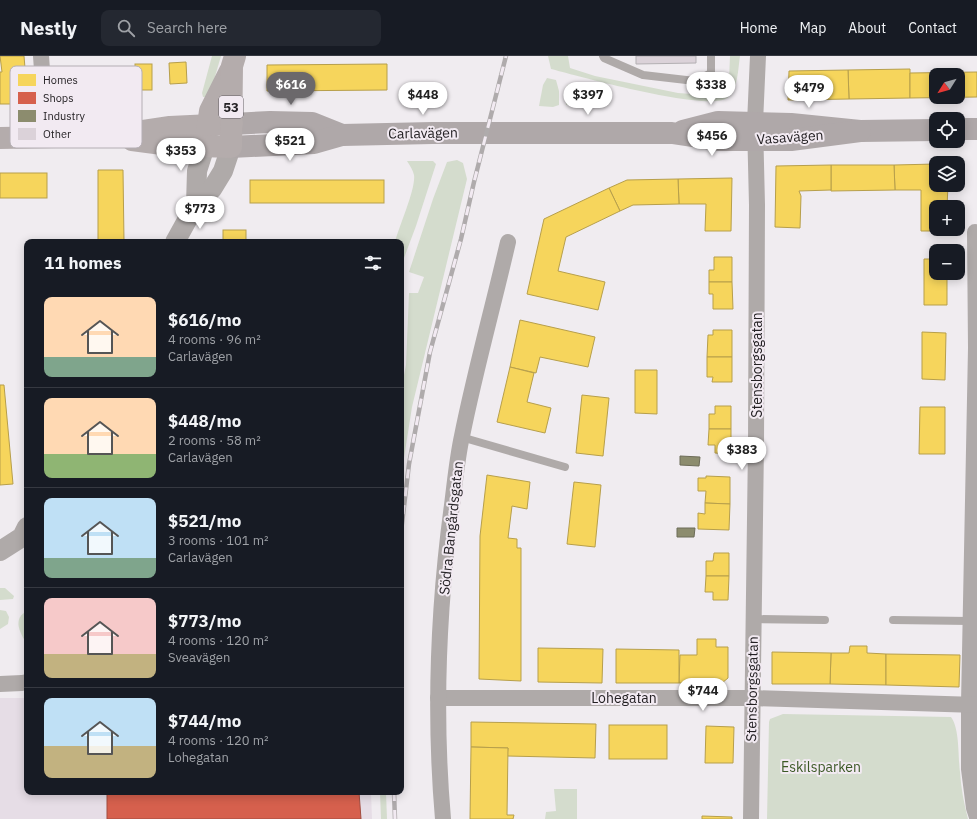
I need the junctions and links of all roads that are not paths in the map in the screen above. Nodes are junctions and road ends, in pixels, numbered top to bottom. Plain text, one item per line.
1 (603, 56) edge
2 (711, 56) edge
3 (758, 56) edge
4 (233, 61) edge
5 (232, 124) junction
6 (965, 129) edge
7 (977, 129) edge
8 (929, 130) edge
9 (142, 131) edge
10 (755, 132) junction
11 (504, 133) joint
12 (342, 135) junction
13 (206, 136) junction
14 (0, 138) edge
15 (10, 138) edge
16 (231, 147) junction
17 (196, 204) junction
18 (975, 232) dead end
19 (177, 239) edge
20 (508, 242) dead end
21 (461, 437) junction
22 (565, 467) dead end
23 (975, 497) edge
24 (24, 537) edge
25 (0, 551) edge
26 (753, 619) junction
27 (825, 620) dead end
28 (893, 620) dead end
29 (970, 622) junction
30 (24, 683) edge
31 (0, 684) edge
32 (438, 698) junction
33 (752, 698) junction
34 (973, 704) edge
35 (977, 817) edge
36 (442, 819) edge
37 (750, 819) edge

1 - 2 lane
3 - 10 street, Stensborgsgatan
4 - 5 main road, 53
4 - 13 main road, 53
5 - 12 main road, Carlavägen
5 - 13 main road, Carlavägen / 53
5 - 16 main road, 53
6 - 7 main road
8 - 10 main road, Vasavägen
9 - 13 main road, Carlavägen / 53
10 - 11 main road, Vasavägen
10 - 26 street, Stensborgsgatan
11 - 12 main road, Carlavägen
12 - 16 main road, Carlavägen
13 - 16 main road, Carlavägen / 53
13 - 17 street
14 - 15 main road, Carlavägen / 53
16 - 17 street
17 - 19 street
18 - 23 street
20 - 21 street, Södra Bangårdsgatan
21 - 22 lane
21 - 32 street, Södra Bangårdsgatan
23 - 29 street
24 - 25 street
26 - 27 lane
26 - 33 street, Stensborgsgatan
28 - 29 lane
29 - 34 street
30 - 31 street
32 - 33 street, Lohegatan
32 - 36 street, Södra Bangårdsgatan
33 - 34 street, Lohegatan
33 - 37 street, Stensborgsgatan
34 - 35 street

